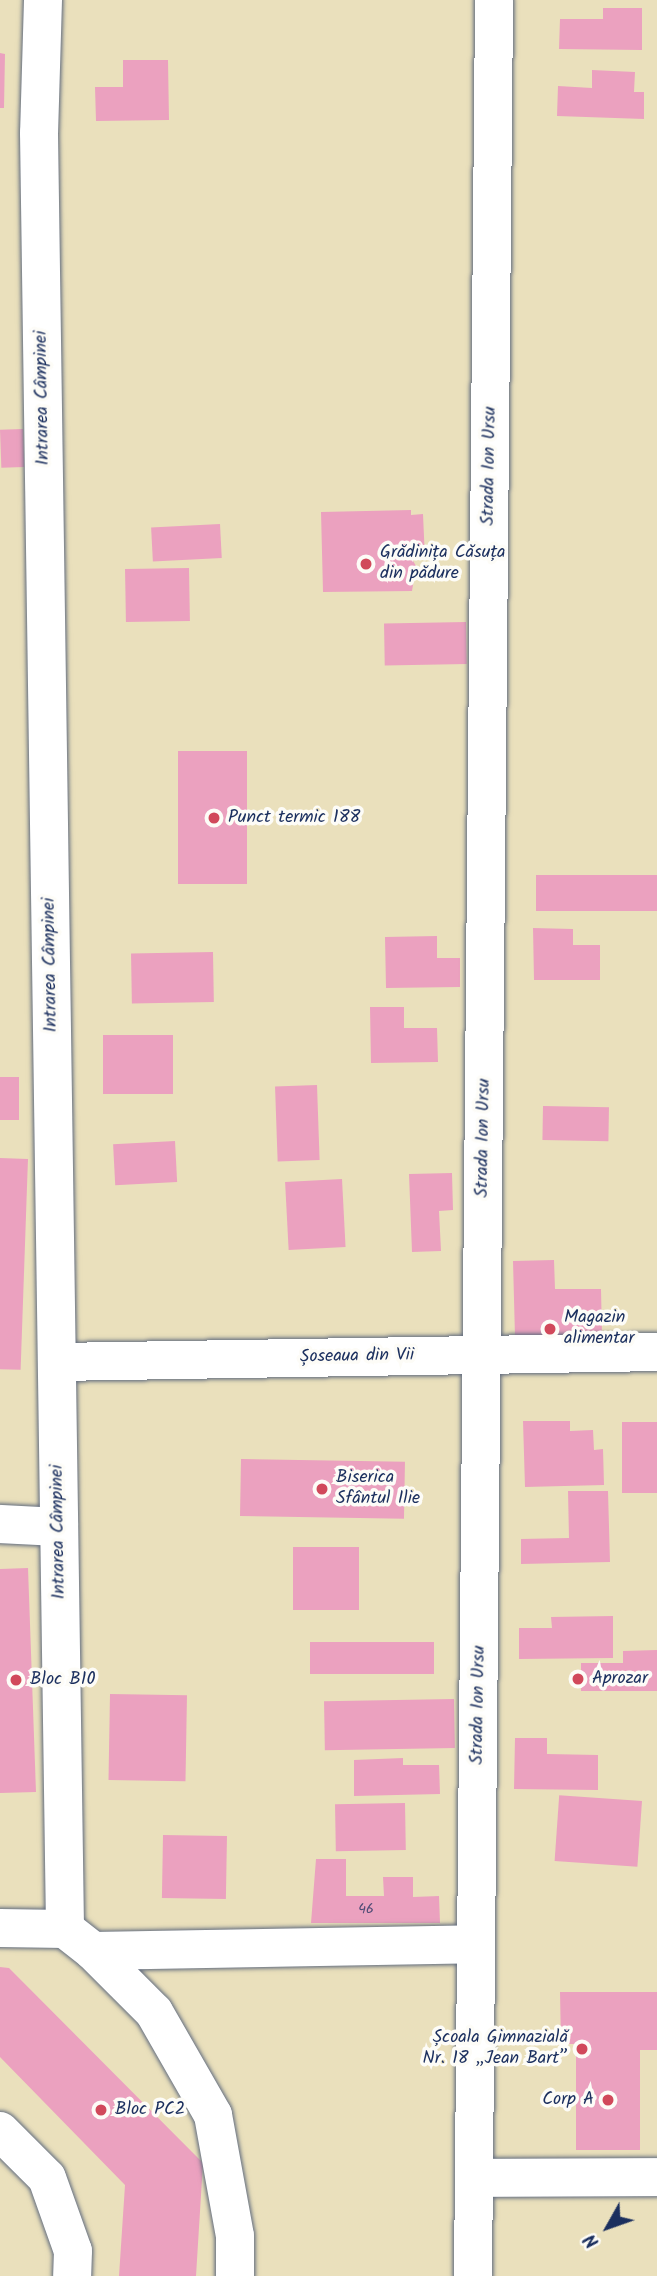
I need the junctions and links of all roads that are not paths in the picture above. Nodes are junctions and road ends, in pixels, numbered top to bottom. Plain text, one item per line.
1 (43, 0) edge
2 (494, 0) edge
3 (657, 1352) edge
4 (482, 1356) junction
5 (57, 1362) junction
6 (0, 1524) edge
7 (59, 1527) junction
8 (0, 1928) edge
9 (79, 1940) junction
10 (476, 1944) junction
11 (0, 2132) edge
12 (657, 2177) edge
13 (474, 2178) junction
14 (72, 2276) edge
15 (235, 2276) edge
16 (473, 2276) edge

1 - 5 street, Intrarea Câmpinei
2 - 4 street, Strada Ion Ursu
3 - 4 street, Șoseaua din Vii
4 - 5 street, Șoseaua din Vii
4 - 10 street, Strada Ion Ursu
5 - 7 street, Intrarea Câmpinei
6 - 7 street
7 - 9 street, Intrarea Câmpinei
8 - 9 street
9 - 10 street
9 - 15 street
10 - 13 street, Strada Ion Ursu
11 - 14 street
12 - 13 street
13 - 16 street, Strada Ion Ursu

